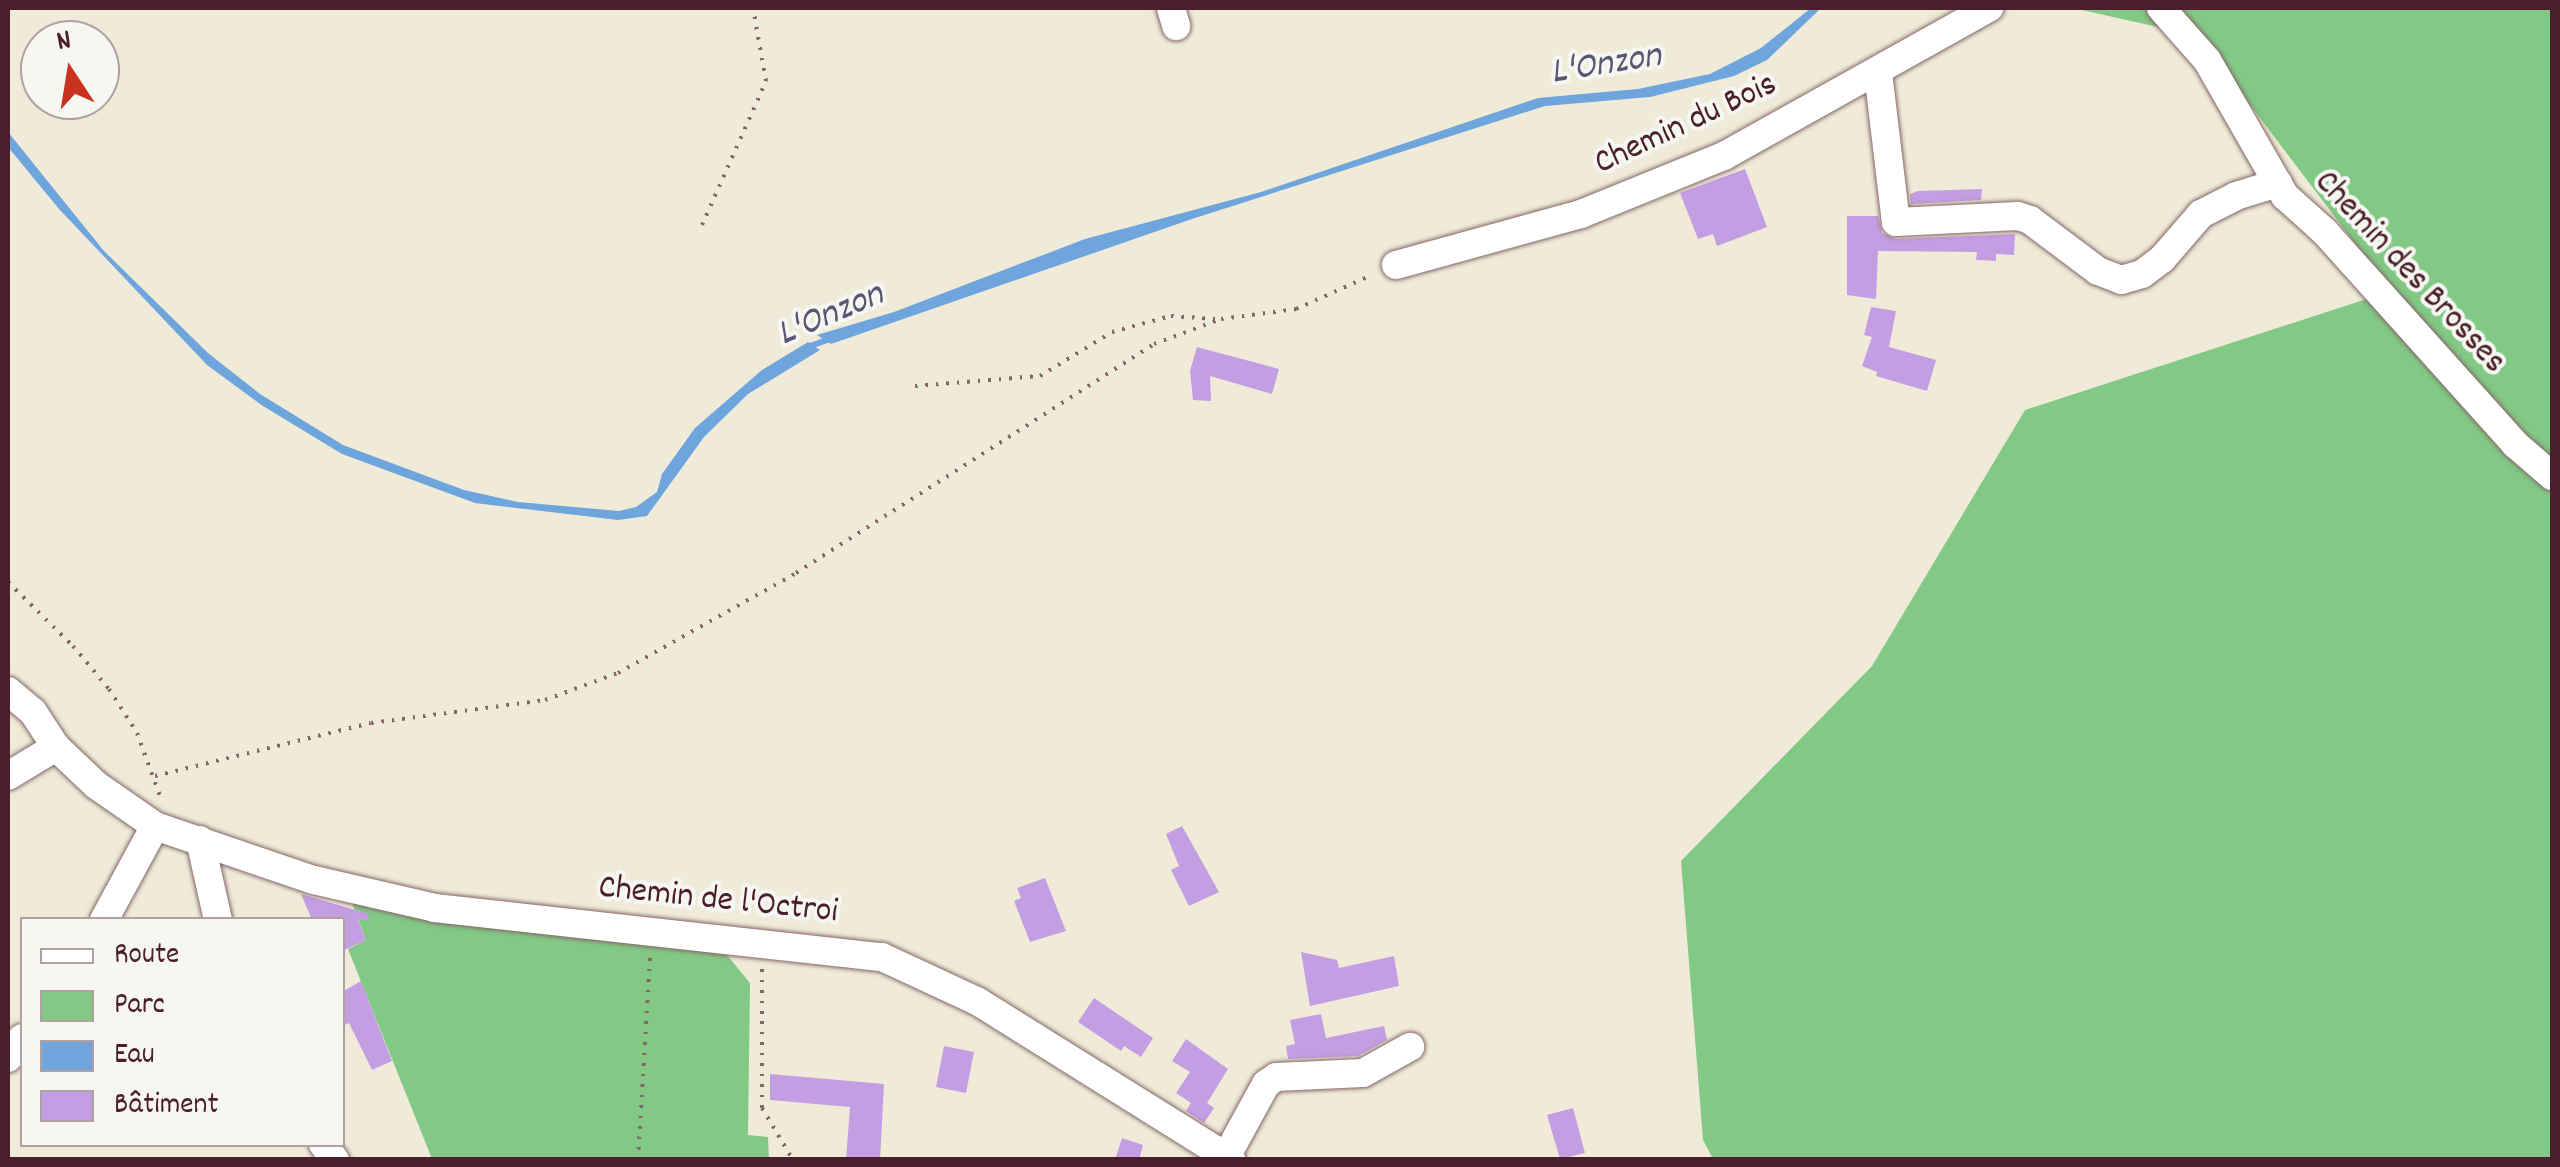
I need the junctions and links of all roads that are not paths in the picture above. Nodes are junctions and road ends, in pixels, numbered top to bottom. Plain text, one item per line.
1 (1989, 8) edge
2 (2161, 8) edge
3 (1878, 72) junction
4 (2278, 183) junction
5 (1396, 265) road end
6 (2552, 476) edge
7 (8, 691) edge
8 (56, 748) junction
9 (8, 776) edge
10 (162, 827) junction
11 (200, 840) junction
12 (106, 917) edge
13 (217, 917) edge
14 (1410, 1047) dead end
15 (1228, 1158) edge

1 - 3 street, Chemin du Bois
2 - 4 street, Chemin des Brosses
3 - 4 street
3 - 5 street, Chemin du Bois
4 - 6 street, Chemin des Brosses
7 - 8 street, Chemin de l'Octroi
8 - 9 street
8 - 10 street, Chemin de l'Octroi
10 - 11 street, Chemin de l'Octroi
10 - 12 street
11 - 13 street
11 - 15 street, Chemin de l'Octroi
14 - 15 street

